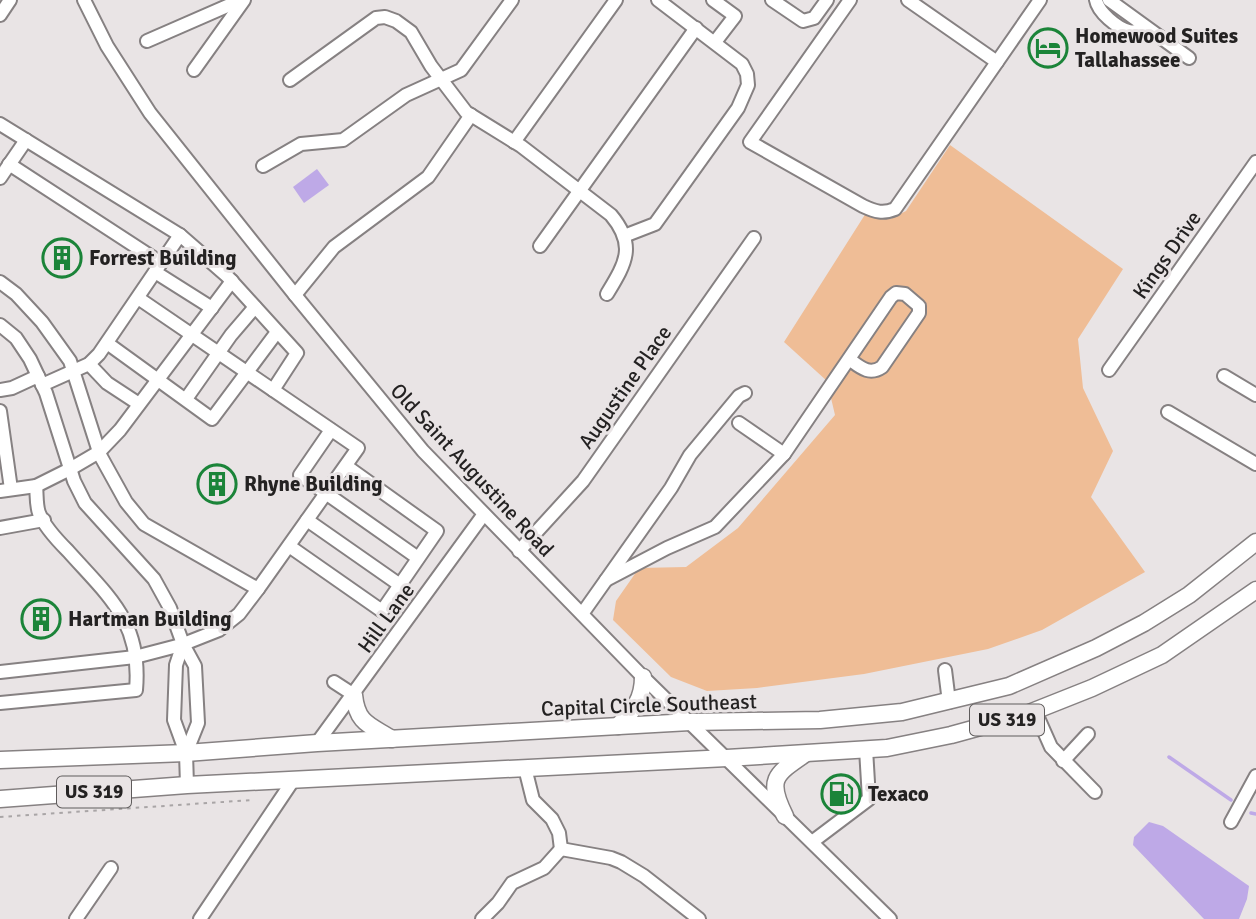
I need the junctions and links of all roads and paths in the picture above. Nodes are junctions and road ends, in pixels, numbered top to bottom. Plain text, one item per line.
1 (10, 0) edge
2 (84, 0) edge
3 (243, 0) edge
4 (512, 0) edge
5 (616, 0) edge
6 (713, 0) edge
7 (772, 0) edge
8 (827, 0) edge
9 (850, 0) edge
10 (908, 0) edge
11 (1040, 0) edge
12 (1096, 0) edge
13 (1109, 0) edge
14 (664, 2) edge
15 (0, 15) edge
16 (696, 27) junction
17 (1145, 27) junction
18 (147, 41) dead end
19 (715, 42) junction
20 (1189, 58) dead end
21 (997, 62) junction
22 (194, 71) dead end
23 (440, 79) junction
24 (290, 80) dead end
25 (471, 116) junction
26 (0, 124) edge
27 (26, 140) junction
28 (514, 142) junction
29 (1256, 162) edge
30 (9, 164) junction
31 (264, 166) dead end
32 (0, 178) edge
33 (580, 191) junction
34 (180, 236) junction
35 (624, 236) junction
36 (754, 238) dead end
37 (540, 246) dead end
38 (158, 267) junction
39 (232, 281) junction
40 (0, 282) edge
41 (607, 294) dead end
42 (295, 295) junction
43 (138, 298) junction
44 (255, 307) junction
45 (212, 308) junction
46 (0, 325) edge
47 (277, 332) junction
48 (193, 334) junction
49 (107, 342) junction
50 (219, 354) junction
51 (849, 359) junction
52 (89, 364) junction
53 (1109, 370) dead end
54 (74, 371) junction
55 (246, 372) junction
56 (1224, 376) dead end
57 (159, 378) junction
58 (40, 381) junction
59 (0, 390) edge
60 (273, 390) junction
61 (745, 393) dead end
62 (1256, 395) edge
63 (186, 399) junction
64 (139, 404) junction
65 (0, 411) edge
66 (1168, 412) dead end
67 (738, 424) dead end
68 (331, 430) junction
69 (99, 452) junction
70 (784, 454) junction
71 (1256, 464) edge
72 (346, 466) junction
73 (70, 469) junction
74 (36, 486) junction
75 (5, 490) edge
76 (326, 493) junction
77 (484, 514) junction
78 (44, 520) junction
79 (307, 520) junction
80 (0, 528) edge
81 (1256, 542) edge
82 (289, 546) junction
83 (519, 551) junction
84 (1238, 556) junction
85 (418, 558) junction
86 (1256, 559) edge
87 (606, 580) junction
88 (400, 585) junction
89 (258, 589) junction
90 (1256, 590) edge
91 (582, 614) junction
92 (183, 644) junction
93 (135, 657) junction
94 (945, 670) dead end
95 (0, 672) edge
96 (643, 677) junction
97 (334, 682) dead end
98 (354, 695) junction
99 (949, 702) junction
100 (0, 703) edge
101 (1035, 711) junction
102 (690, 722) junction
103 (618, 726) junction
104 (1088, 734) dead end
105 (392, 739) junction
106 (317, 743) junction
107 (866, 749) junction
108 (186, 753) junction
109 (807, 753) junction
110 (727, 758) junction
111 (0, 760) edge
112 (1063, 761) junction
113 (525, 768) junction
114 (1256, 775) edge
115 (292, 782) junction
116 (187, 785) junction
117 (1095, 792) dead end
118 (0, 799) edge
119 (252, 800) dead end
120 (785, 816) junction
121 (0, 817) edge
122 (1231, 822) dead end
123 (812, 842) junction
124 (561, 849) junction
125 (111, 868) dead end
126 (76, 919) edge
127 (200, 919) edge
128 (482, 919) edge
129 (699, 919) edge
130 (890, 919) edge

1 - 15 street
2 - 42 street, Old Saint Augustine Road
3 - 18 street
3 - 22 street
4 - 23 street
5 - 28 street
6 - 19 street
7 - 8 street
9 - 21 street
10 - 21 street
11 - 21 street
12 - 17 street
13 - 17 street
14 - 16 street
16 - 19 street
16 - 33 street
17 - 20 street
19 - 35 street
23 - 24 street
23 - 25 street
23 - 31 street
25 - 28 street
25 - 42 street
26 - 27 street
27 - 30 street
27 - 34 street
28 - 33 street
29 - 53 street, Kings Drive
30 - 32 street
30 - 38 street
33 - 35 street
33 - 37 street
34 - 38 street
34 - 39 street
35 - 41 street
36 - 83 street, Augustine Place
38 - 43 street
38 - 45 street
39 - 44 street
39 - 45 street
40 - 54 street
42 - 77 street, Old Saint Augustine Road
43 - 48 street
43 - 49 street
44 - 47 street
44 - 50 street
45 - 48 street
46 - 58 street
47 - 55 street
47 - 60 street
48 - 50 street
48 - 57 street
49 - 52 street
49 - 57 street
50 - 55 street
50 - 63 street
51 - 51 street
51 - 70 street
52 - 54 street
52 - 64 street
54 - 58 street
54 - 69 street
55 - 60 street
55 - 63 street
56 - 62 street
57 - 63 street
57 - 64 street
58 - 59 street
58 - 73 street
60 - 68 street
61 - 87 street
64 - 69 street
65 - 75 street
66 - 71 street
67 - 70 street
68 - 72 street
68 - 76 street
69 - 73 street
69 - 89 street
70 - 87 street
72 - 76 street
72 - 85 street
73 - 74 street
73 - 92 street
74 - 75 street
74 - 78 street
76 - 79 street
76 - 85 street
77 - 83 street, Old Saint Augustine Road
77 - 98 street, Hill Lane
78 - 80 street
78 - 93 street
79 - 82 street
79 - 88 street
81 - 84 main road, Capital Circle Southeast / US 319
82 - 88 street
82 - 89 street
83 - 91 street, Old Saint Augustine Road
84 - 86 main road
84 - 99 main road, Capital Circle Southeast / US 319
85 - 88 street
87 - 91 street
89 - 92 street
90 - 101 main road, US 319
91 - 96 street, Old Saint Augustine Road
92 - 93 street
92 - 108 street
92 - 108 street
93 - 95 street
93 - 100 street
94 - 99 street
96 - 102 street, Old Saint Augustine Road
96 - 103 main road
97 - 98 street
98 - 105 main road
98 - 106 street, Hill Lane
99 - 102 main road, Capital Circle Southeast / US 319
101 - 107 main road, US 319
101 - 112 street
102 - 103 main road, Capital Circle Southeast / US 319
102 - 110 street, Old Saint Augustine Road
103 - 105 main road, Capital Circle Southeast / US 319
104 - 112 street
105 - 106 main road, Capital Circle Southeast / US 319
106 - 108 main road, Capital Circle Southeast / US 319
107 - 109 main road, US 319
107 - 123 street
108 - 111 main road, Capital Circle Southeast / US 319
108 - 116 street
109 - 110 main road, US 319
109 - 120 main road
110 - 113 main road, US 319
110 - 120 street, Old Saint Augustine Road
112 - 117 street
113 - 115 main road, US 319
113 - 124 street
114 - 122 street
115 - 116 main road, US 319
115 - 127 street
116 - 118 main road, US 319
119 - 121 path
120 - 123 street, Old Saint Augustine Road
123 - 130 street, Old Saint Augustine Road
124 - 128 street
124 - 129 street
125 - 126 street

